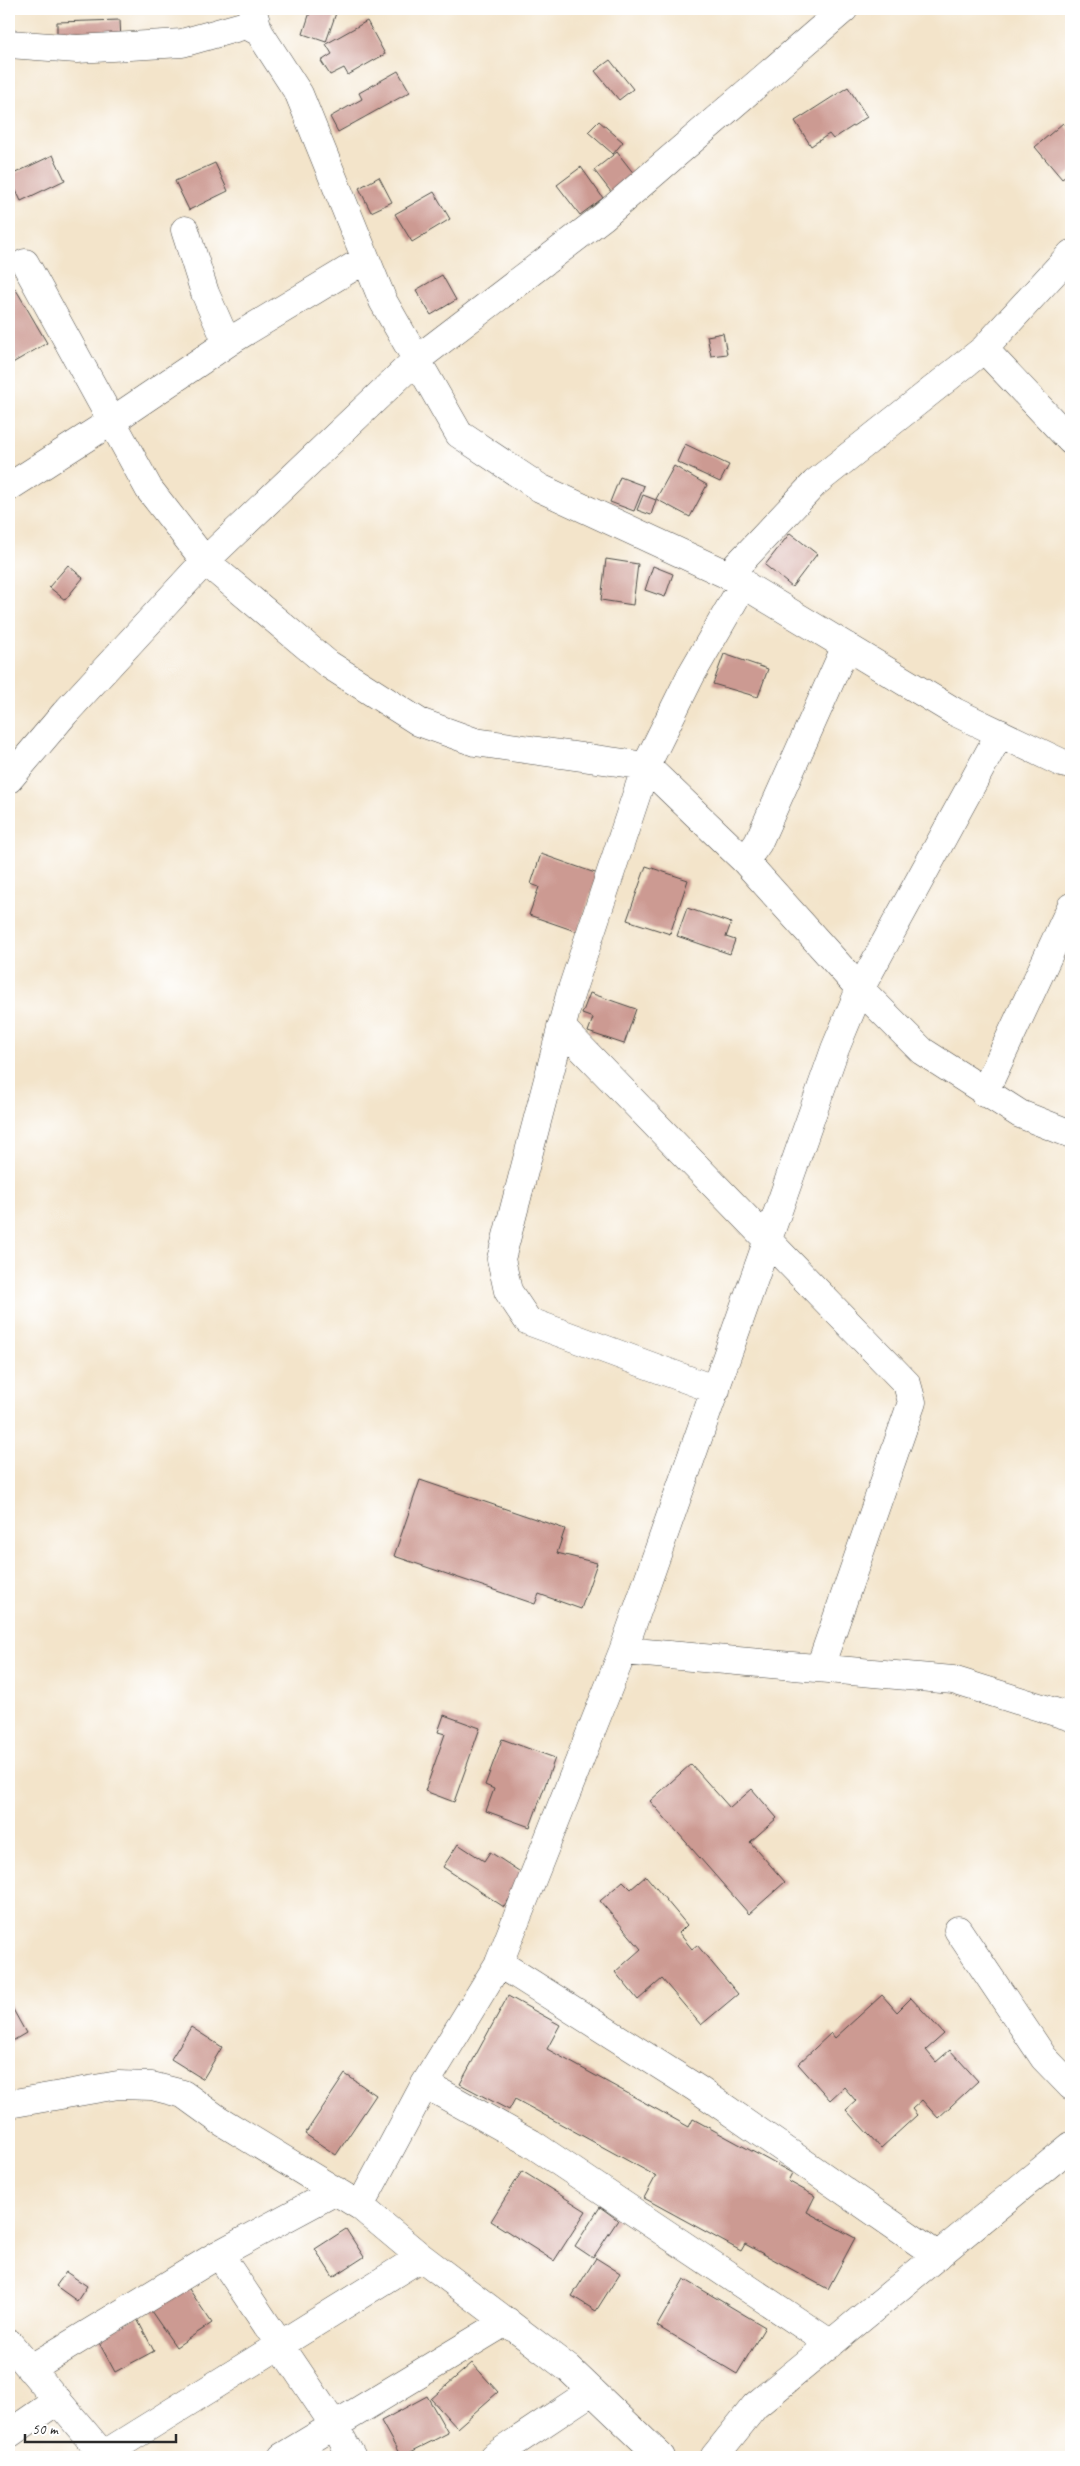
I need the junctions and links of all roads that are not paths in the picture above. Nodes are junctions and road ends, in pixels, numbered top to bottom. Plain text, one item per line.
1 (844, 9) edge
2 (256, 20) edge
3 (9, 44) edge
4 (185, 230) dead end
5 (1071, 254) edge
6 (366, 259) junction
7 (25, 262) dead end
8 (227, 343) junction
9 (984, 349) junction
10 (416, 360) junction
11 (112, 421) junction
12 (1071, 441) edge
13 (9, 487) edge
14 (205, 561) junction
15 (736, 579) junction
16 (846, 646) junction
17 (1000, 734) junction
18 (1071, 765) edge
19 (646, 766) junction
20 (9, 779) edge
21 (745, 861) junction
22 (1071, 907) edge
23 (860, 989) junction
24 (561, 1027) junction
25 (984, 1093) junction
26 (1071, 1134) edge
27 (767, 1240) junction
28 (716, 1390) junction
29 (623, 1651) junction
30 (820, 1668) junction
31 (1071, 1717) edge
32 (958, 1930) dead end
33 (499, 1963) junction
34 (425, 2084) junction
35 (1071, 2086) edge
36 (9, 2104) edge
37 (1071, 2146) edge
38 (336, 2191) junction
39 (360, 2206) junction
40 (219, 2254) junction
41 (938, 2256) junction
42 (421, 2257) junction
43 (508, 2321) junction
44 (9, 2343) edge
45 (831, 2344) junction
46 (278, 2345) junction
47 (30, 2369) junction
48 (592, 2391) junction
49 (58, 2400) junction
50 (334, 2424) junction
51 (9, 2434) edge
52 (104, 2456) edge
53 (282, 2457) edge
54 (352, 2457) edge
55 (492, 2457) edge
56 (660, 2457) edge
57 (714, 2457) edge

1 - 10 street
2 - 3 street
2 - 6 street
4 - 8 street
5 - 9 street
6 - 8 street
6 - 10 street
7 - 11 street
8 - 11 street
9 - 12 street
9 - 15 street
10 - 14 street
10 - 15 street
11 - 13 street
11 - 14 street
14 - 19 street
14 - 20 street
15 - 16 street
15 - 19 street
16 - 17 street
16 - 21 street
17 - 18 street
17 - 23 street
19 - 21 street
19 - 24 street
21 - 23 street
22 - 25 street
23 - 25 street
23 - 27 street
24 - 27 street
24 - 28 street
25 - 26 street
27 - 28 street
27 - 30 street
28 - 29 street
29 - 30 street
29 - 33 street
30 - 31 street
32 - 35 street
33 - 34 street
33 - 41 street
34 - 39 street
34 - 45 street
36 - 38 street
37 - 41 street
38 - 39 street
38 - 40 street
39 - 42 street
40 - 46 street
40 - 47 street
41 - 45 street
42 - 43 street
42 - 46 street
43 - 48 street
43 - 50 street
44 - 47 street
45 - 57 street
46 - 50 street
46 - 52 street
47 - 49 street
48 - 55 street
48 - 56 street
49 - 51 street
49 - 52 street
50 - 53 street
50 - 54 street

